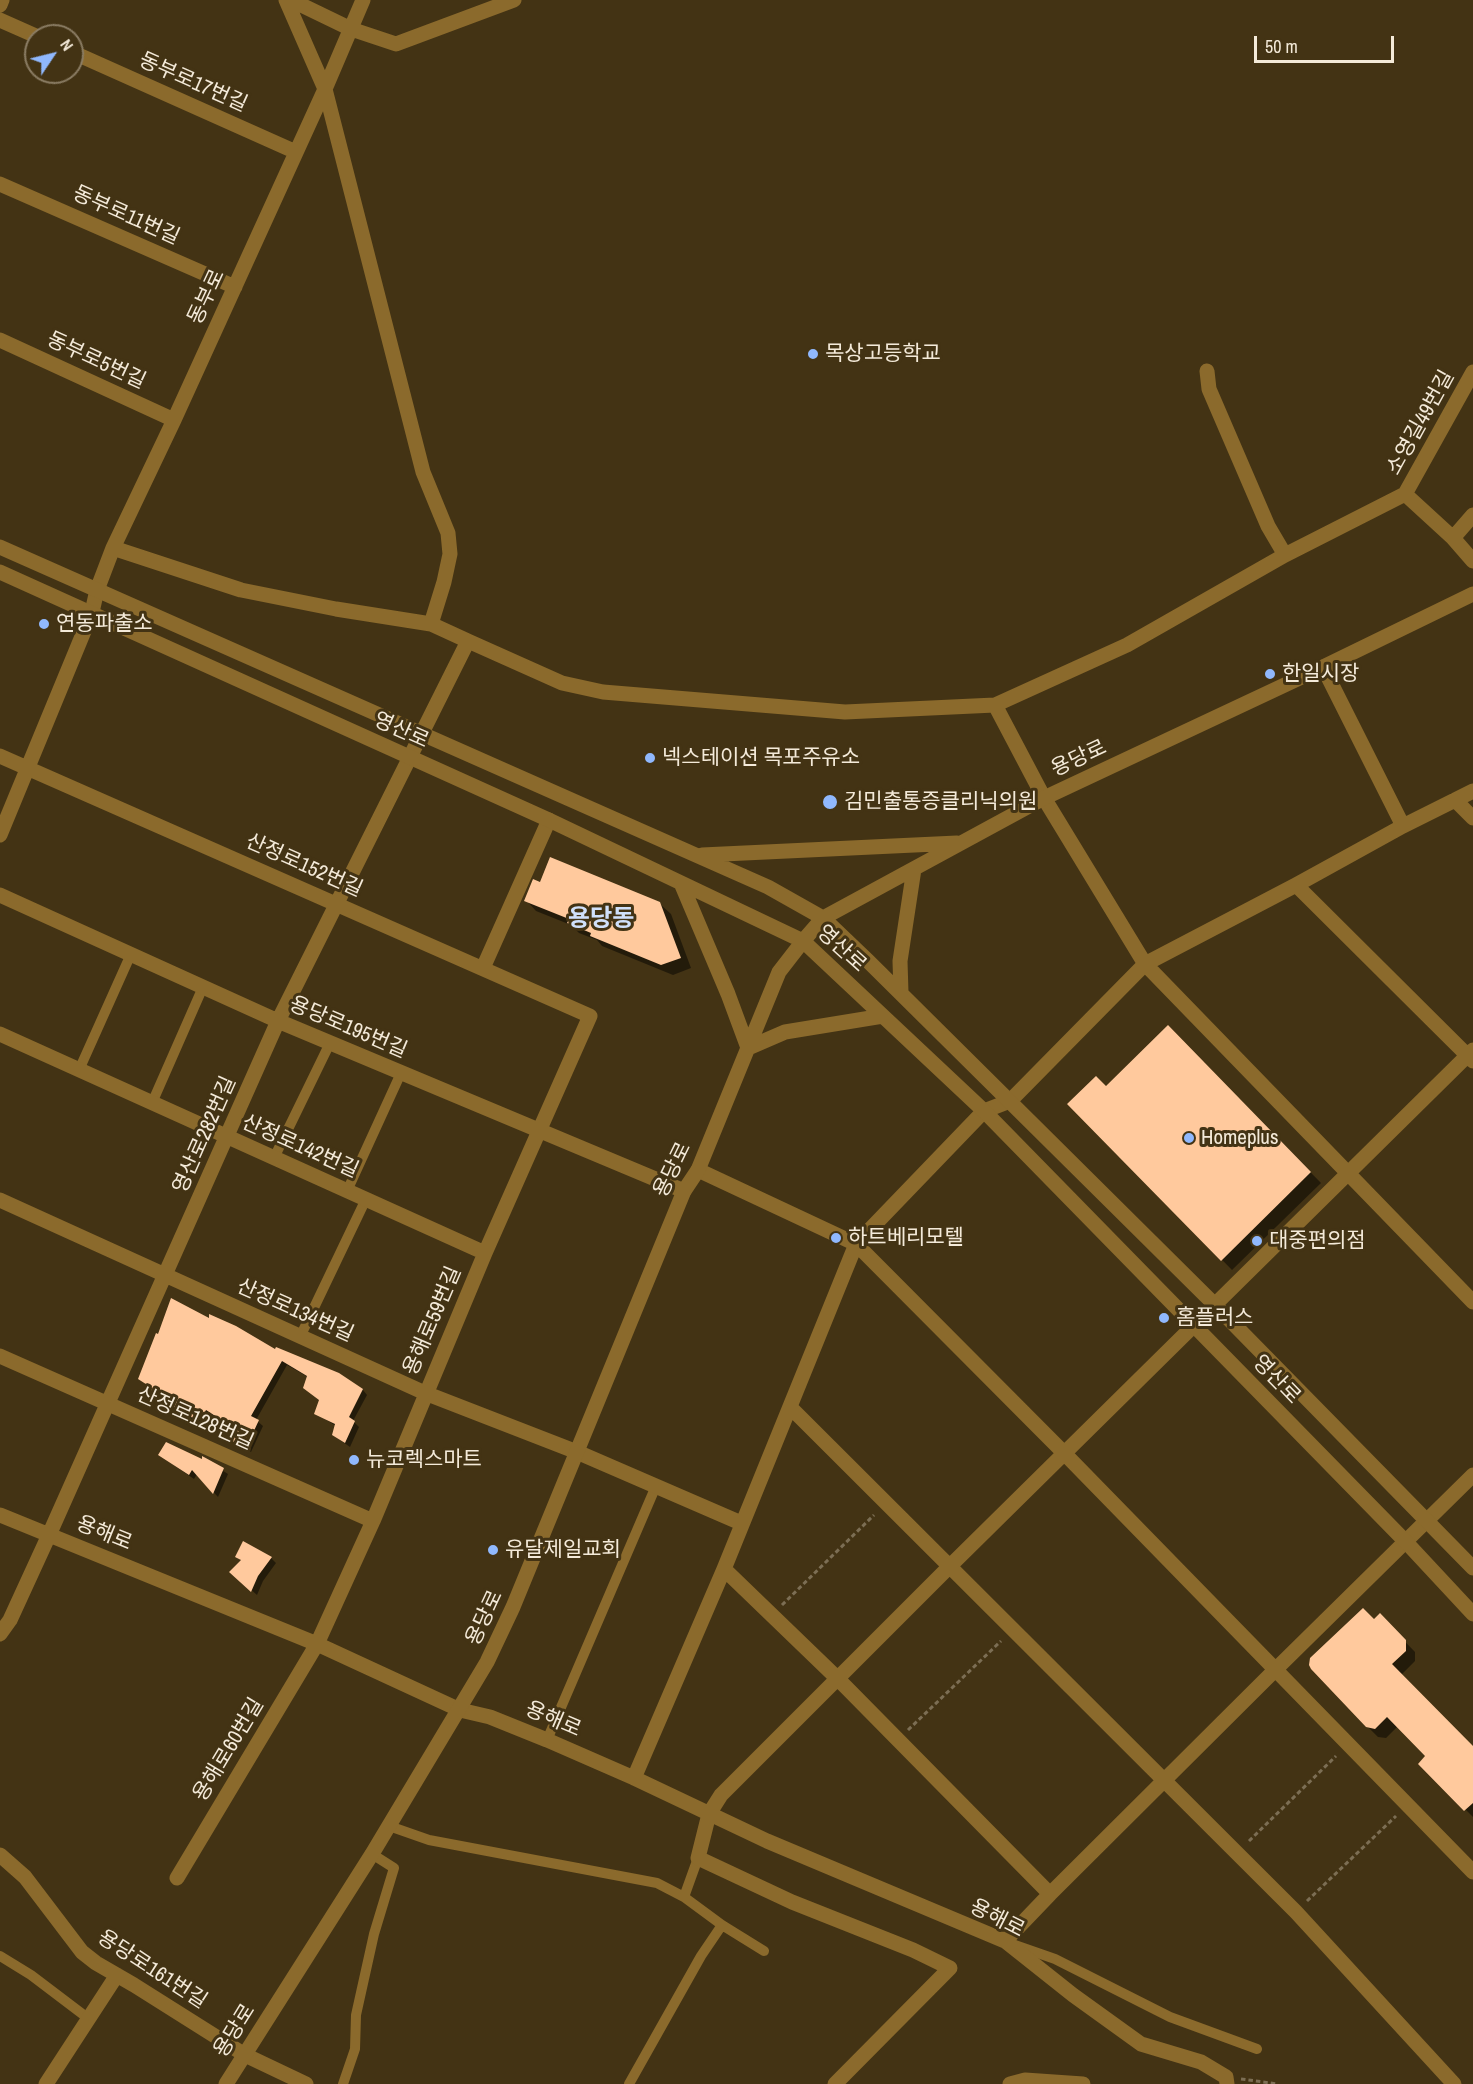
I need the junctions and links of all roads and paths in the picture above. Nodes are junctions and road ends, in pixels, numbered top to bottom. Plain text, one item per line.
1 (2, 0) edge
2 (286, 0) edge
3 (291, 0) edge
4 (363, 0) edge
5 (514, 0) edge
6 (0, 5) edge
7 (0, 20) edge
8 (351, 29) junction
9 (24, 31) edge
10 (84, 57) edge
11 (325, 89) junction
12 (296, 152) junction
13 (0, 184) edge
14 (235, 287) junction
15 (0, 340) edge
16 (1207, 371) dead end
17 (1473, 372) edge
18 (174, 420) junction
19 (1405, 494) junction
20 (1473, 515) edge
21 (1453, 538) junction
22 (0, 547) edge
23 (112, 548) junction
24 (1285, 555) junction
25 (1473, 561) edge
26 (0, 572) edge
27 (97, 590) junction
28 (1473, 594) edge
29 (92, 612) junction
30 (431, 624) junction
31 (468, 641) junction
32 (1323, 667) junction
33 (995, 705) junction
34 (421, 733) junction
35 (0, 756) edge
36 (409, 758) junction
37 (28, 768) junction
38 (1473, 791) edge
39 (1044, 798) junction
40 (1455, 800) junction
41 (1473, 818) edge
42 (549, 820) junction
43 (1403, 826) junction
44 (0, 835) edge
45 (963, 842) junction
46 (698, 855) junction
47 (914, 869) junction
48 (681, 883) junction
49 (1296, 885) junction
50 (0, 895) edge
51 (337, 904) junction
52 (823, 918) junction
53 (803, 941) junction
54 (131, 954) junction
55 (1145, 964) junction
56 (483, 968) junction
57 (203, 987) junction
58 (901, 993) junction
59 (590, 1016) joint
60 (883, 1016) junction
61 (278, 1021) junction
62 (0, 1034) edge
63 (330, 1043) junction
64 (748, 1048) junction
65 (1471, 1055) edge
66 (79, 1070) junction
67 (402, 1073) junction
68 (1010, 1101) junction
69 (152, 1103) junction
70 (984, 1111) junction
71 (538, 1130) junction
72 (227, 1137) junction
73 (274, 1158) junction
74 (698, 1170) junction
75 (1349, 1173) junction
76 (347, 1191) junction
77 (684, 1191) junction
78 (366, 1199) junction
79 (0, 1200) edge
80 (856, 1244) junction
81 (485, 1252) junction
82 (165, 1275) junction
83 (1473, 1302) edge
84 (1214, 1304) junction
85 (1193, 1324) junction
86 (300, 1337) junction
87 (0, 1356) edge
88 (425, 1393) junction
89 (107, 1403) junction
90 (790, 1407) junction
91 (577, 1452) junction
92 (1064, 1453) junction
93 (1473, 1475) edge
94 (656, 1486) junction
95 (886, 1503) junction
96 (0, 1515) edge
97 (373, 1521) junction
98 (1426, 1522) junction
99 (741, 1523) junction
100 (50, 1535) junction
101 (1406, 1542) junction
102 (950, 1566) junction
103 (1473, 1568) edge
104 (724, 1569) junction
105 (772, 1614) junction
106 (1473, 1614) edge
107 (1013, 1629) junction
108 (0, 1634) edge
109 (317, 1644) junction
110 (1276, 1669) junction
111 (838, 1679) junction
112 (460, 1710) junction
113 (547, 1740) junction
114 (897, 1740) junction
115 (1348, 1744) junction
116 (634, 1778) junction
117 (1164, 1781) junction
118 (1408, 1805) junction
119 (709, 1814) junction
120 (389, 1826) junction
121 (372, 1854) junction
122 (1236, 1854) junction
123 (0, 1855) edge
124 (698, 1858) junction
125 (1473, 1872) edge
126 (177, 1878) dead end
127 (1050, 1894) junction
128 (684, 1897) junction
129 (1296, 1912) junction
130 (722, 1925) junction
131 (1005, 1941) junction
132 (764, 1951) dead end
133 (0, 1956) edge
134 (117, 1975) junction
135 (89, 2019) junction
136 (1257, 2049) dead end
137 (245, 2055) junction
138 (1226, 2080) edge
139 (46, 2084) edge
140 (226, 2084) edge
141 (306, 2084) edge
142 (343, 2084) edge
143 (628, 2084) edge
144 (836, 2084) edge
145 (1010, 2084) edge
146 (1083, 2084) edge
147 (1278, 2084) edge
148 (1454, 2084) edge

1 - 6 street
2 - 11 street
3 - 8 street
4 - 8 street, 동부로
5 - 8 street
7 - 9 street
8 - 11 street, 동부로
10 - 12 street, 동부로17번길
11 - 12 street, 동부로
11 - 30 street
12 - 14 street, 동부로
13 - 14 street, 동부로11번길
14 - 18 street, 동부로
15 - 18 street, 동부로5번길
16 - 24 street
17 - 19 street, 소영길49번길
18 - 23 street, 동부로
19 - 21 street
19 - 24 street
20 - 21 street
21 - 25 street
22 - 27 street, 영산로
23 - 27 street, 동부로
23 - 30 street
24 - 33 street
26 - 29 street, 영산로
27 - 29 street, 동부로
27 - 34 street, 영산로
28 - 32 street, 용당로
29 - 36 street, 영산로
29 - 37 street, 동부로
30 - 31 street
31 - 33 street
31 - 34 street, 영산로282번길
32 - 39 street, 용당로
32 - 43 street
33 - 39 street
34 - 36 street, 영산로282번길
34 - 46 street, 영산로
35 - 37 street, 산정로152번길
36 - 42 street, 영산로
36 - 51 street, 영산로282번길
37 - 44 street, 동부로
37 - 51 street, 산정로152번길
38 - 40 street
39 - 45 street, 용당로
39 - 55 street
40 - 41 street
40 - 43 street
42 - 48 street, 영산로
42 - 56 street
43 - 49 street
45 - 46 street
45 - 47 street, 용당로
46 - 52 street, 영산로
47 - 52 street, 용당로
47 - 58 street
48 - 53 street, 영산로
48 - 64 street
49 - 55 street
49 - 65 street
50 - 54 street, 용당로195번길
51 - 56 street, 산정로152번길
51 - 61 street, 영산로282번길
52 - 53 street, 용당로
52 - 58 street, 영산로
53 - 60 street, 영산로
53 - 64 street, 용당로
54 - 57 street, 용당로195번길
54 - 66 lane
55 - 68 street
55 - 75 street
56 - 59 street, 산정로152번길
57 - 61 street, 용당로195번길
57 - 69 lane
58 - 68 street, 영산로
59 - 71 street, 용해로59번길
60 - 64 street
60 - 70 street, 영산로
61 - 63 street, 용당로195번길
61 - 72 street, 영산로282번길
62 - 66 street, 산정로142번길
63 - 67 street, 용당로195번길
63 - 73 lane
64 - 74 street, 용당로
65 - 75 street
66 - 69 street, 산정로142번길
67 - 71 street, 용당로195번길
67 - 76 lane
68 - 70 street
68 - 84 street, 영산로
69 - 72 street, 산정로142번길
70 - 80 street
70 - 85 street, 영산로
71 - 77 street, 용당로195번길
71 - 81 street, 용해로59번길
72 - 73 street, 산정로142번길
72 - 82 street, 영산로282번길
73 - 76 street, 산정로142번길
74 - 77 street, 용당로
74 - 80 street
75 - 83 street
75 - 84 street
76 - 78 street, 산정로142번길
77 - 91 street, 용당로
78 - 81 street, 산정로142번길
78 - 86 lane
79 - 82 street, 산정로134번길
80 - 90 street
80 - 92 street
81 - 88 street, 용해로59번길
82 - 86 street, 산정로134번길
82 - 89 street, 영산로282번길
84 - 85 street
84 - 98 street, 영산로
85 - 92 street
85 - 101 street, 영산로
86 - 88 street, 산정로134번길
87 - 89 street, 산정로128번길
88 - 91 street, 산정로134번길
88 - 97 street, 용해로59번길
89 - 97 street, 산정로128번길
89 - 100 street, 영산로282번길
90 - 95 street
90 - 99 street
91 - 94 street, 산정로134번길
91 - 112 street, 용당로
92 - 102 street
92 - 110 street
93 - 98 street
94 - 99 street, 산정로134번길
94 - 113 lane
95 - 102 street
95 - 105 path
96 - 100 street, 용해로
97 - 109 street, 용해로59번길
98 - 101 street
98 - 103 street, 영산로
99 - 104 street
100 - 108 street, 영산로282번길
100 - 109 street, 용해로
101 - 106 street, 영산로
101 - 110 street
102 - 107 street
102 - 111 street
104 - 105 street
104 - 116 street
105 - 111 street
107 - 114 path
107 - 117 street
109 - 112 street, 용해로
109 - 126 street, 용해로60번길
110 - 115 street
110 - 117 street
111 - 114 street
111 - 119 street
112 - 113 street, 용해로
112 - 120 street, 용당로
113 - 116 street, 용해로
114 - 127 street
115 - 118 street
115 - 122 path
116 - 119 street, 용해로
117 - 122 street
117 - 127 street
118 - 125 street
118 - 129 path
119 - 124 street
119 - 131 street, 용해로
120 - 121 street, 용당로
120 - 128 lane
121 - 137 street, 용당로
121 - 142 lane
122 - 129 street
123 - 134 street, 용당로161번길
124 - 128 lane
124 - 144 street
127 - 131 street
128 - 130 lane
129 - 148 street
130 - 132 lane
130 - 143 lane
131 - 136 lane
131 - 138 street, 용해로
133 - 135 lane
134 - 135 street
134 - 137 street, 용당로161번길
135 - 139 street
137 - 140 street, 용당로
137 - 141 street, 용당로161번길
138 - 147 path
145 - 146 street

